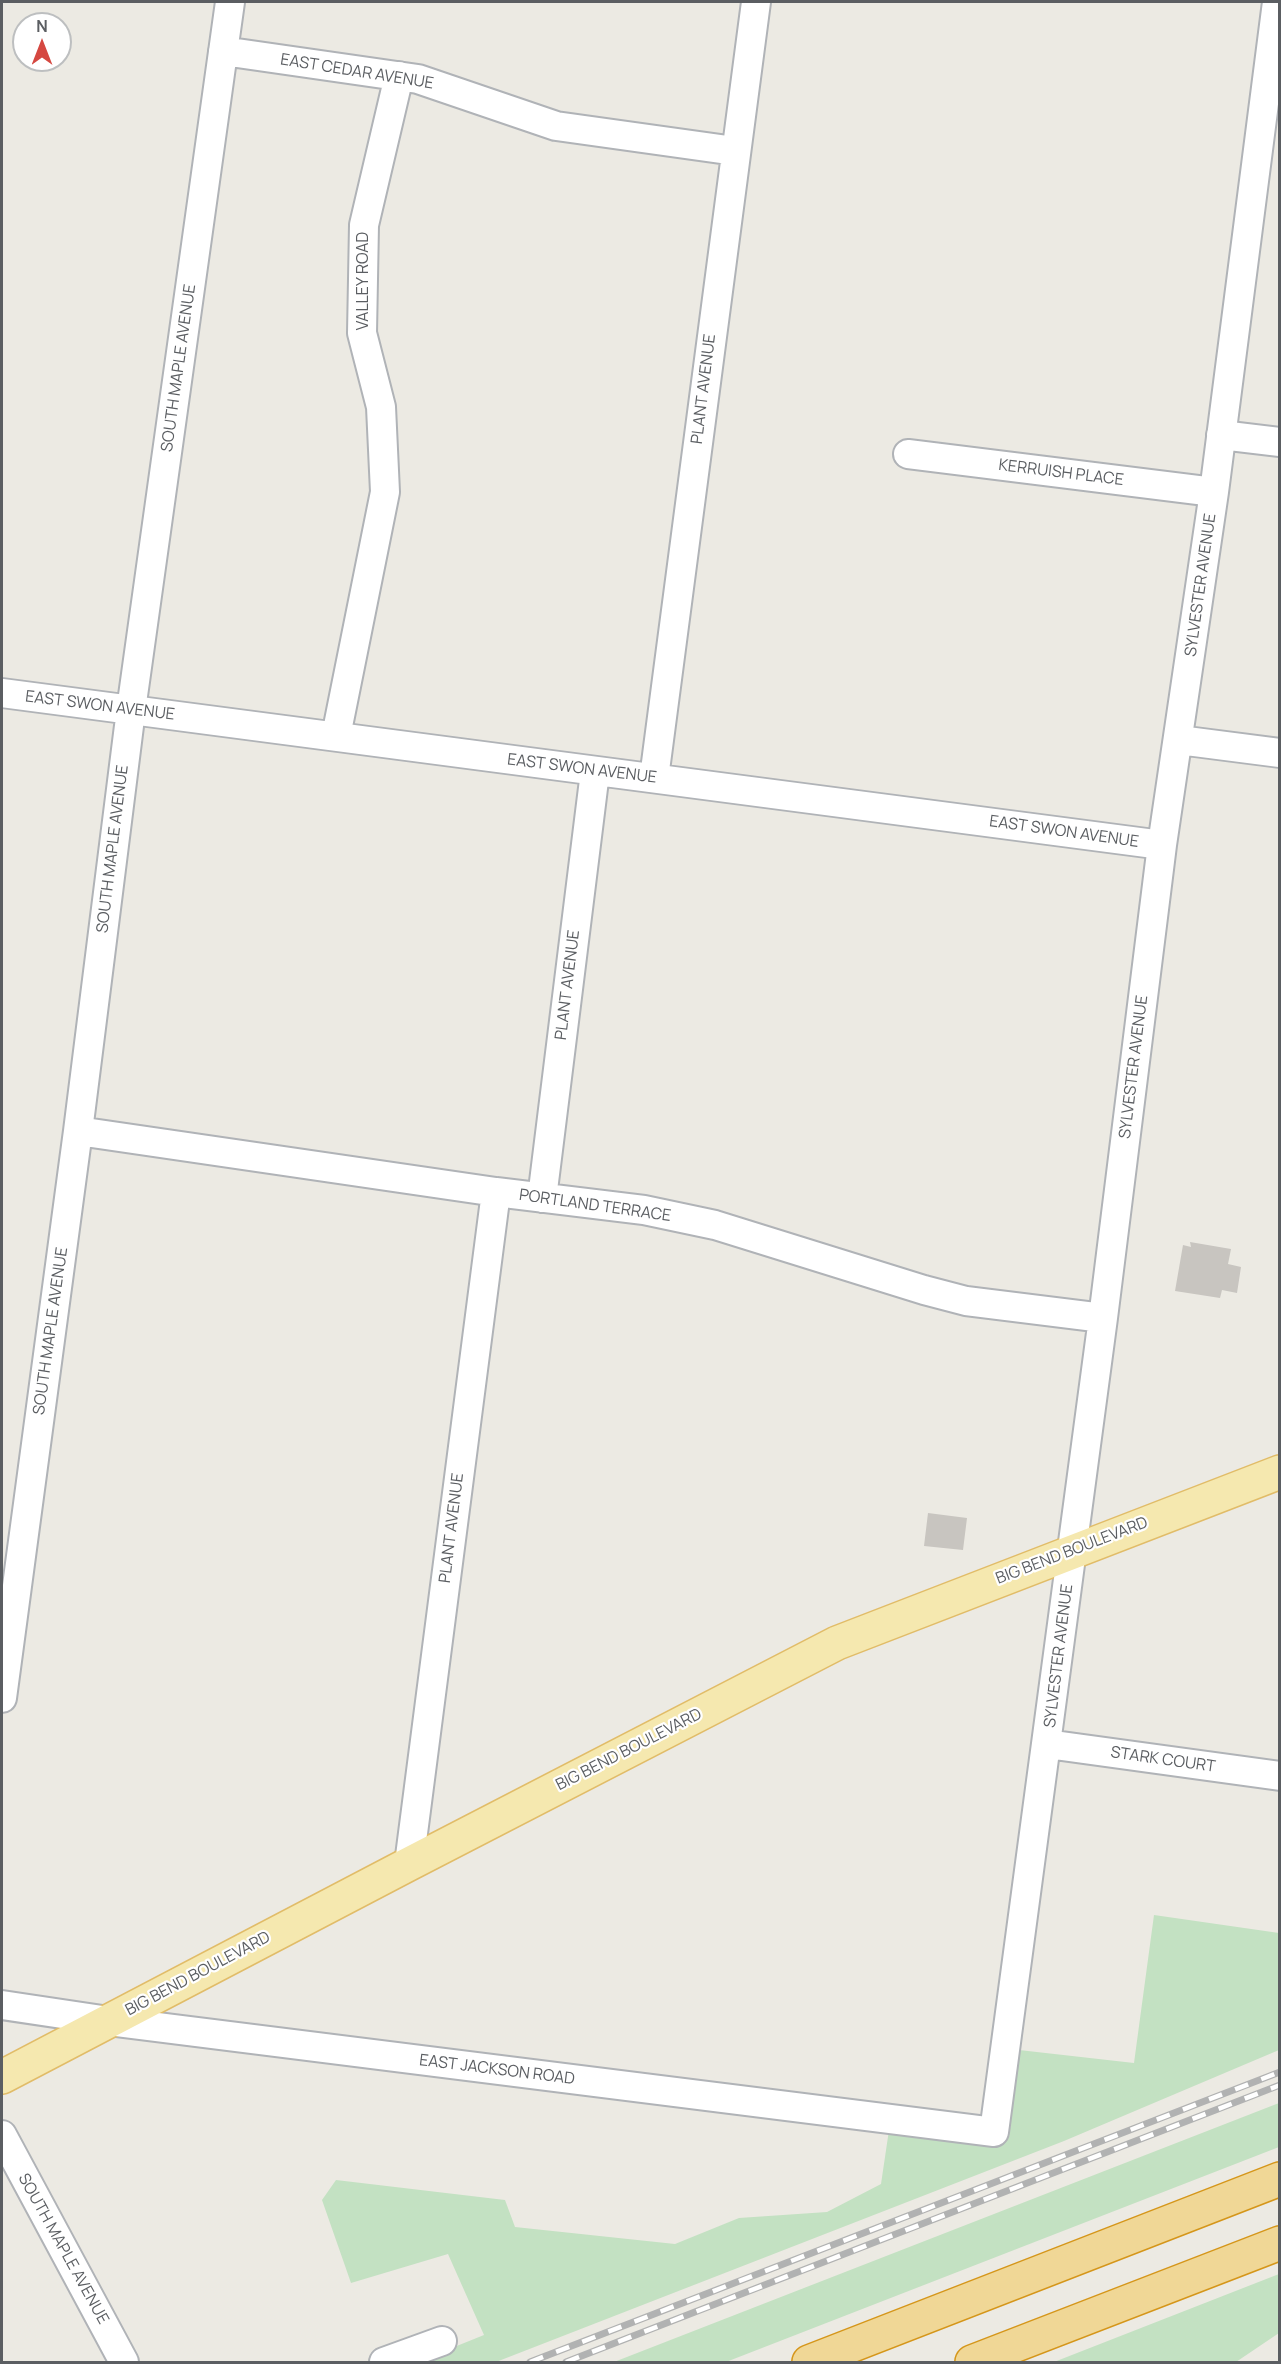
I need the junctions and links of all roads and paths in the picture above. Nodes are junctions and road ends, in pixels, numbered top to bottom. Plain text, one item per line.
1 (230, 2) edge
2 (756, 2) edge
3 (1277, 2) edge
4 (223, 51) junction
5 (399, 76) junction
6 (735, 151) junction
7 (1221, 435) junction
8 (1280, 442) edge
9 (908, 454) dead end
10 (1214, 492) junction
11 (2, 693) edge
12 (131, 710) junction
13 (336, 736) junction
14 (1179, 740) junction
15 (1280, 753) edge
16 (595, 772) junction
17 (654, 778) junction
18 (1162, 845) junction
19 (78, 1131) junction
20 (495, 1192) junction
21 (542, 1198) junction
22 (1103, 1318) junction
23 (1280, 1472) edge
24 (14, 1522) edge
25 (1072, 1551) junction
26 (2, 1698) edge
27 (1047, 1744) junction
28 (1280, 1776) edge
29 (409, 1863) junction
30 (2, 2005) edge
31 (109, 2021) junction
32 (2, 2077) edge
33 (994, 2132) joint
34 (2, 2135) edge
35 (1280, 2179) edge
36 (1280, 2243) edge
37 (442, 2341) dead end
38 (124, 2362) edge
39 (384, 2362) edge
40 (809, 2362) edge
41 (972, 2362) edge

1 - 4 street, SOUTH MAPLE AVENUE
2 - 6 street, PLANT AVENUE
3 - 7 street, SYLVESTER AVENUE
4 - 5 street, EAST CEDAR AVENUE
4 - 12 street, SOUTH MAPLE AVENUE
5 - 6 street, EAST CEDAR AVENUE
5 - 13 street, VALLEY ROAD
6 - 17 street, PLANT AVENUE
7 - 8 street
7 - 10 street, SYLVESTER AVENUE
9 - 10 street, KERRUISH PLACE
10 - 14 street, SYLVESTER AVENUE
11 - 12 street, EAST SWON AVENUE
12 - 13 street, EAST SWON AVENUE
12 - 19 street, SOUTH MAPLE AVENUE
13 - 16 street, EAST SWON AVENUE
14 - 15 street
14 - 18 street, SYLVESTER AVENUE
16 - 17 street, EAST SWON AVENUE
16 - 21 street, PLANT AVENUE
17 - 18 street, EAST SWON AVENUE
18 - 22 street, SYLVESTER AVENUE
19 - 20 street, PORTLAND TERRACE
19 - 24 street, SOUTH MAPLE AVENUE
20 - 21 street, PORTLAND TERRACE
20 - 29 street, PLANT AVENUE
21 - 22 street, PORTLAND TERRACE
22 - 25 street, SYLVESTER AVENUE
23 - 25 main road, BIG BEND BOULEVARD
24 - 26 street, SOUTH MAPLE AVENUE
25 - 27 street, SYLVESTER AVENUE
25 - 29 main road, BIG BEND BOULEVARD
27 - 28 street, STARK COURT
27 - 33 street, SYLVESTER AVENUE
29 - 31 main road, BIG BEND BOULEVARD
30 - 31 street, EAST JACKSON ROAD
31 - 32 main road, BIG BEND BOULEVARD
31 - 33 street, EAST JACKSON ROAD
34 - 38 street, SOUTH MAPLE AVENUE
35 - 40 highway
36 - 41 highway
37 - 39 street

